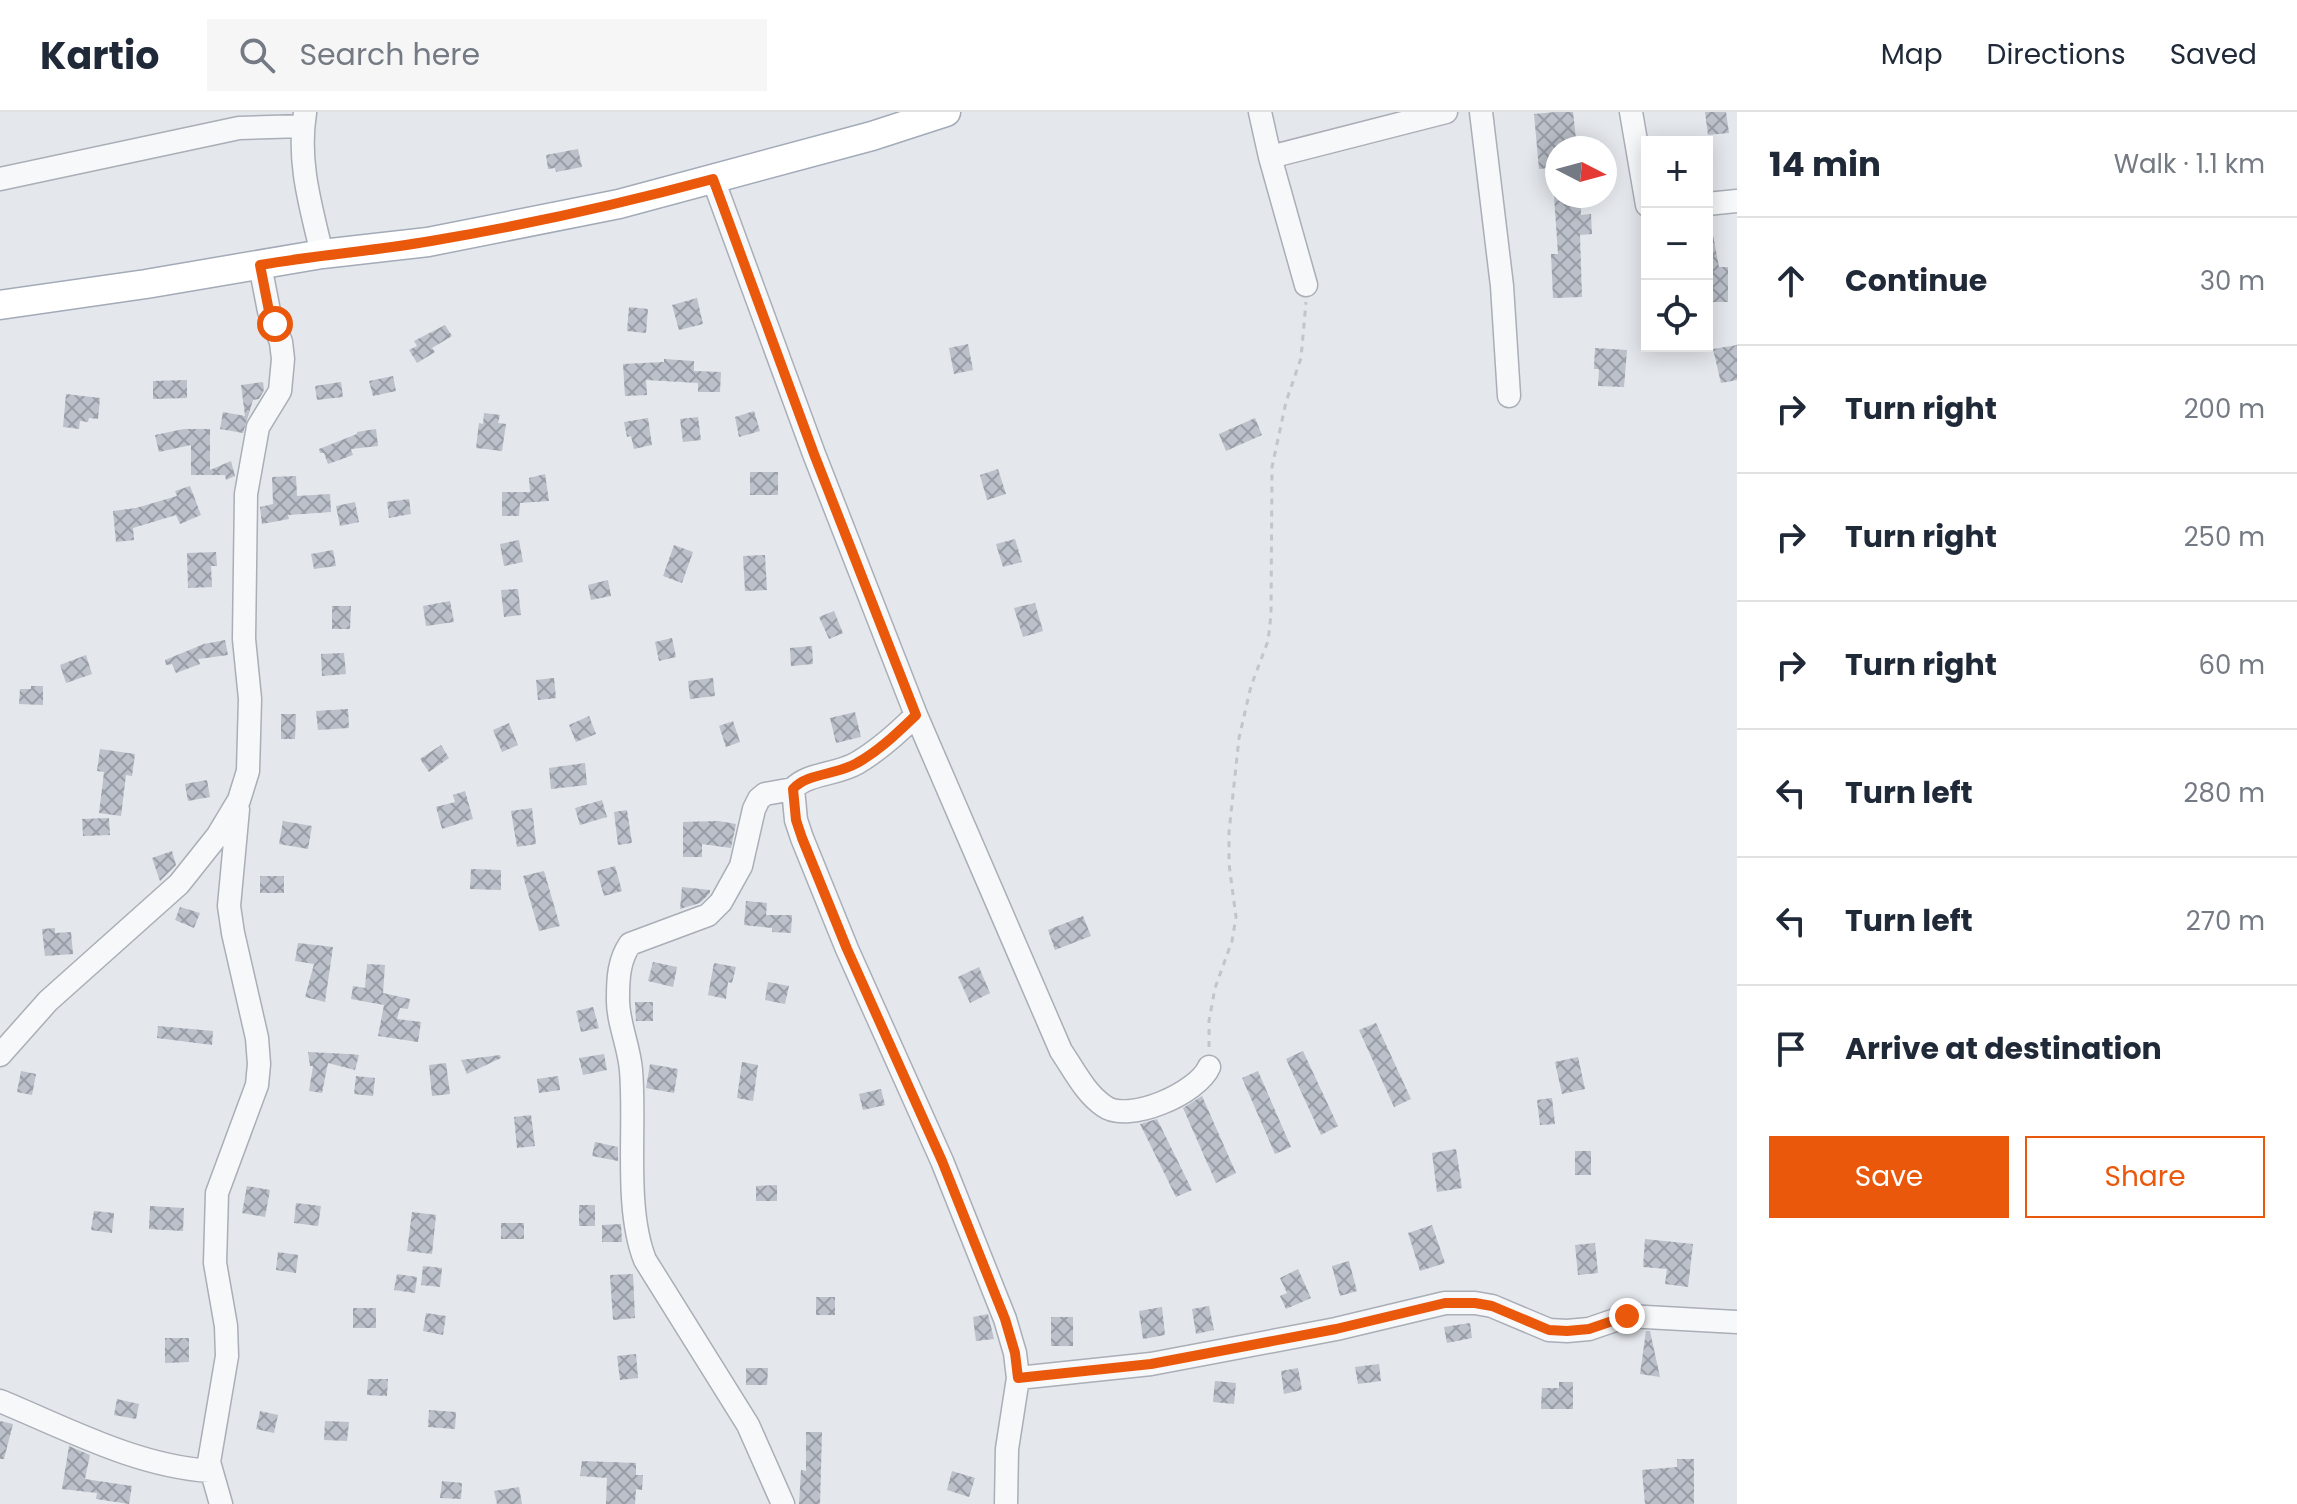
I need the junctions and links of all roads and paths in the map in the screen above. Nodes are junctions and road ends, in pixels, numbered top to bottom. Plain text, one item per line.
1 (946, 112) edge
2 (1260, 112) edge
3 (1446, 112) edge
4 (1481, 112) edge
5 (1631, 112) edge
6 (304, 119) edge
7 (1270, 157) junction
8 (1641, 170) edge
9 (0, 179) edge
10 (713, 179) junction
11 (1737, 201) edge
12 (1713, 203) edge
13 (322, 254) junction
14 (260, 265) junction
15 (1306, 285) joint
16 (0, 305) edge
17 (1509, 396) dead end
18 (916, 715) junction
19 (793, 789) junction
20 (239, 800) junction
21 (0, 1055) edge
22 (1209, 1067) joint
23 (1737, 1322) edge
24 (1018, 1378) junction
25 (0, 1401) edge
26 (210, 1471) junction
27 (221, 1504) edge
28 (783, 1504) edge
29 (1006, 1504) edge

1 - 10 main road
2 - 7 street
3 - 7 street
4 - 17 street
5 - 8 street
6 - 9 street
6 - 13 street
7 - 15 street
10 - 13 main road
10 - 18 street
11 - 12 street
13 - 14 main road
14 - 16 main road
14 - 20 street
15 - 22 path
18 - 19 street
18 - 22 street
19 - 24 street
19 - 28 street
20 - 21 street
20 - 26 street
23 - 24 street
24 - 29 street
25 - 26 street
26 - 27 street

